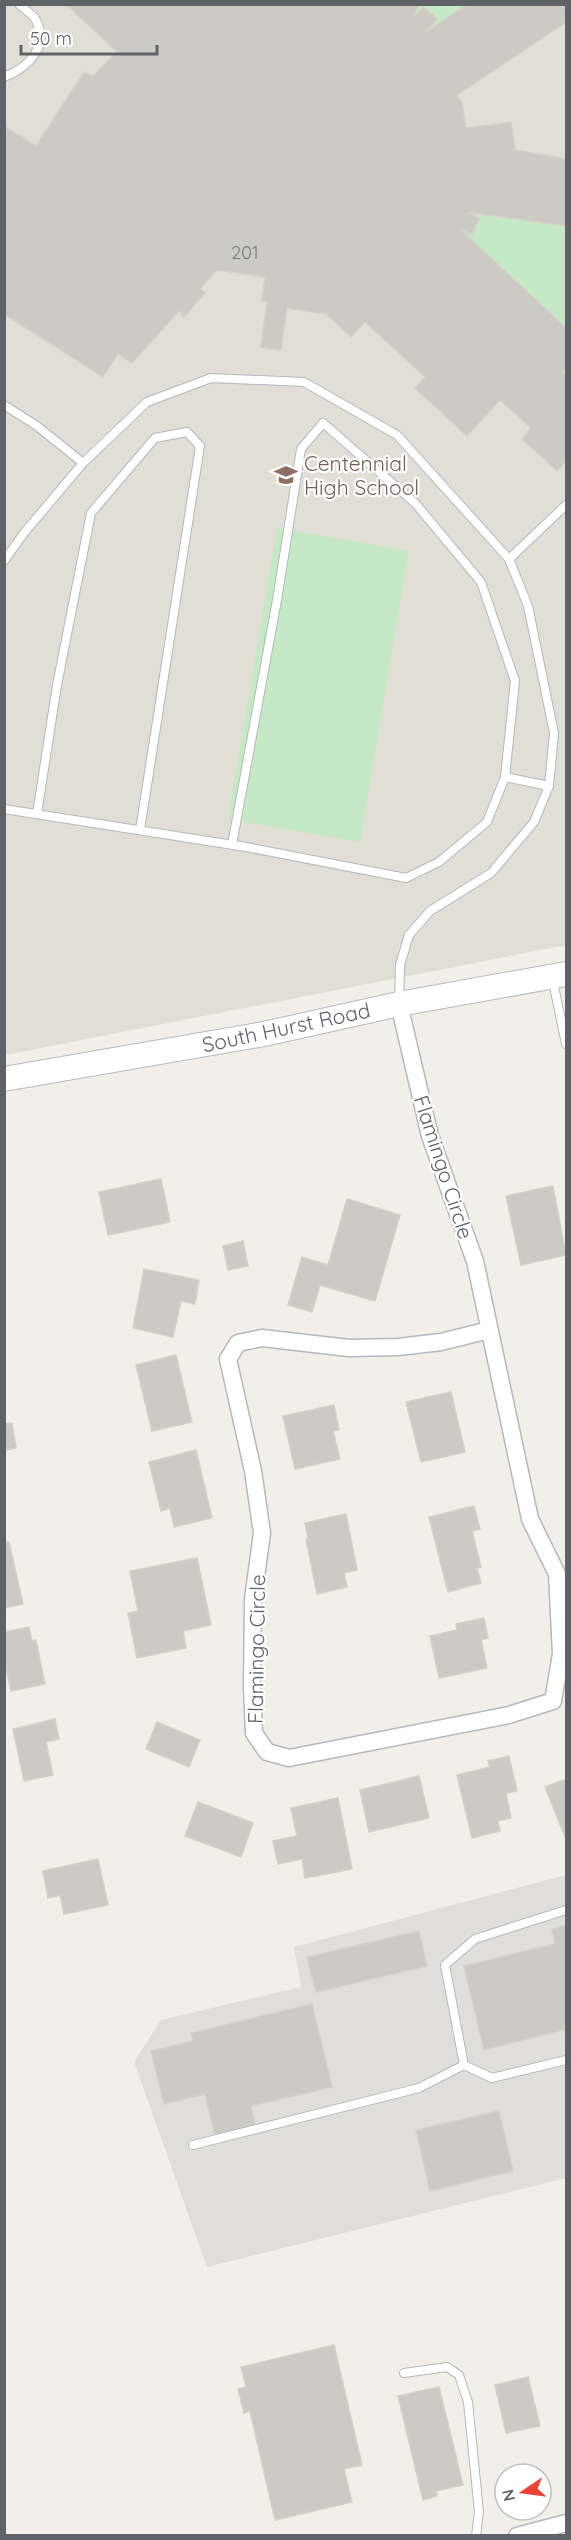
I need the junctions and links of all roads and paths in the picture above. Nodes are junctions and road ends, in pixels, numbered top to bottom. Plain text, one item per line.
1 (19, 4) edge
2 (4, 77) edge
3 (4, 405) edge
4 (83, 463) junction
5 (567, 505) edge
6 (509, 559) junction
7 (4, 561) edge
8 (504, 777) junction
9 (549, 786) junction
10 (4, 809) edge
11 (37, 814) junction
12 (140, 830) junction
13 (232, 844) junction
14 (559, 975) edge
15 (399, 1004) junction
16 (567, 1044) edge
17 (4, 1079) edge
18 (489, 1330) junction
19 (567, 1910) edge
20 (567, 2060) edge
21 (464, 2065) junction
22 (193, 2145) dead end
23 (404, 2373) dead end
24 (567, 2523) edge
25 (476, 2535) edge
26 (517, 2535) edge

1 - 2 lane
3 - 4 lane
4 - 6 lane
4 - 7 lane
5 - 6 lane
6 - 9 lane
8 - 9 lane
8 - 13 lane
8 - 13 lane
9 - 15 lane
10 - 11 lane
11 - 12 lane
11 - 12 lane
12 - 13 lane
14 - 15 street, South Hurst Road
14 - 16 lane
15 - 17 street, South Hurst Road
15 - 18 street, Flamingo Circle
18 - 18 street, Flamingo Circle
19 - 21 lane
20 - 21 lane
21 - 22 lane
23 - 25 lane
24 - 26 street

